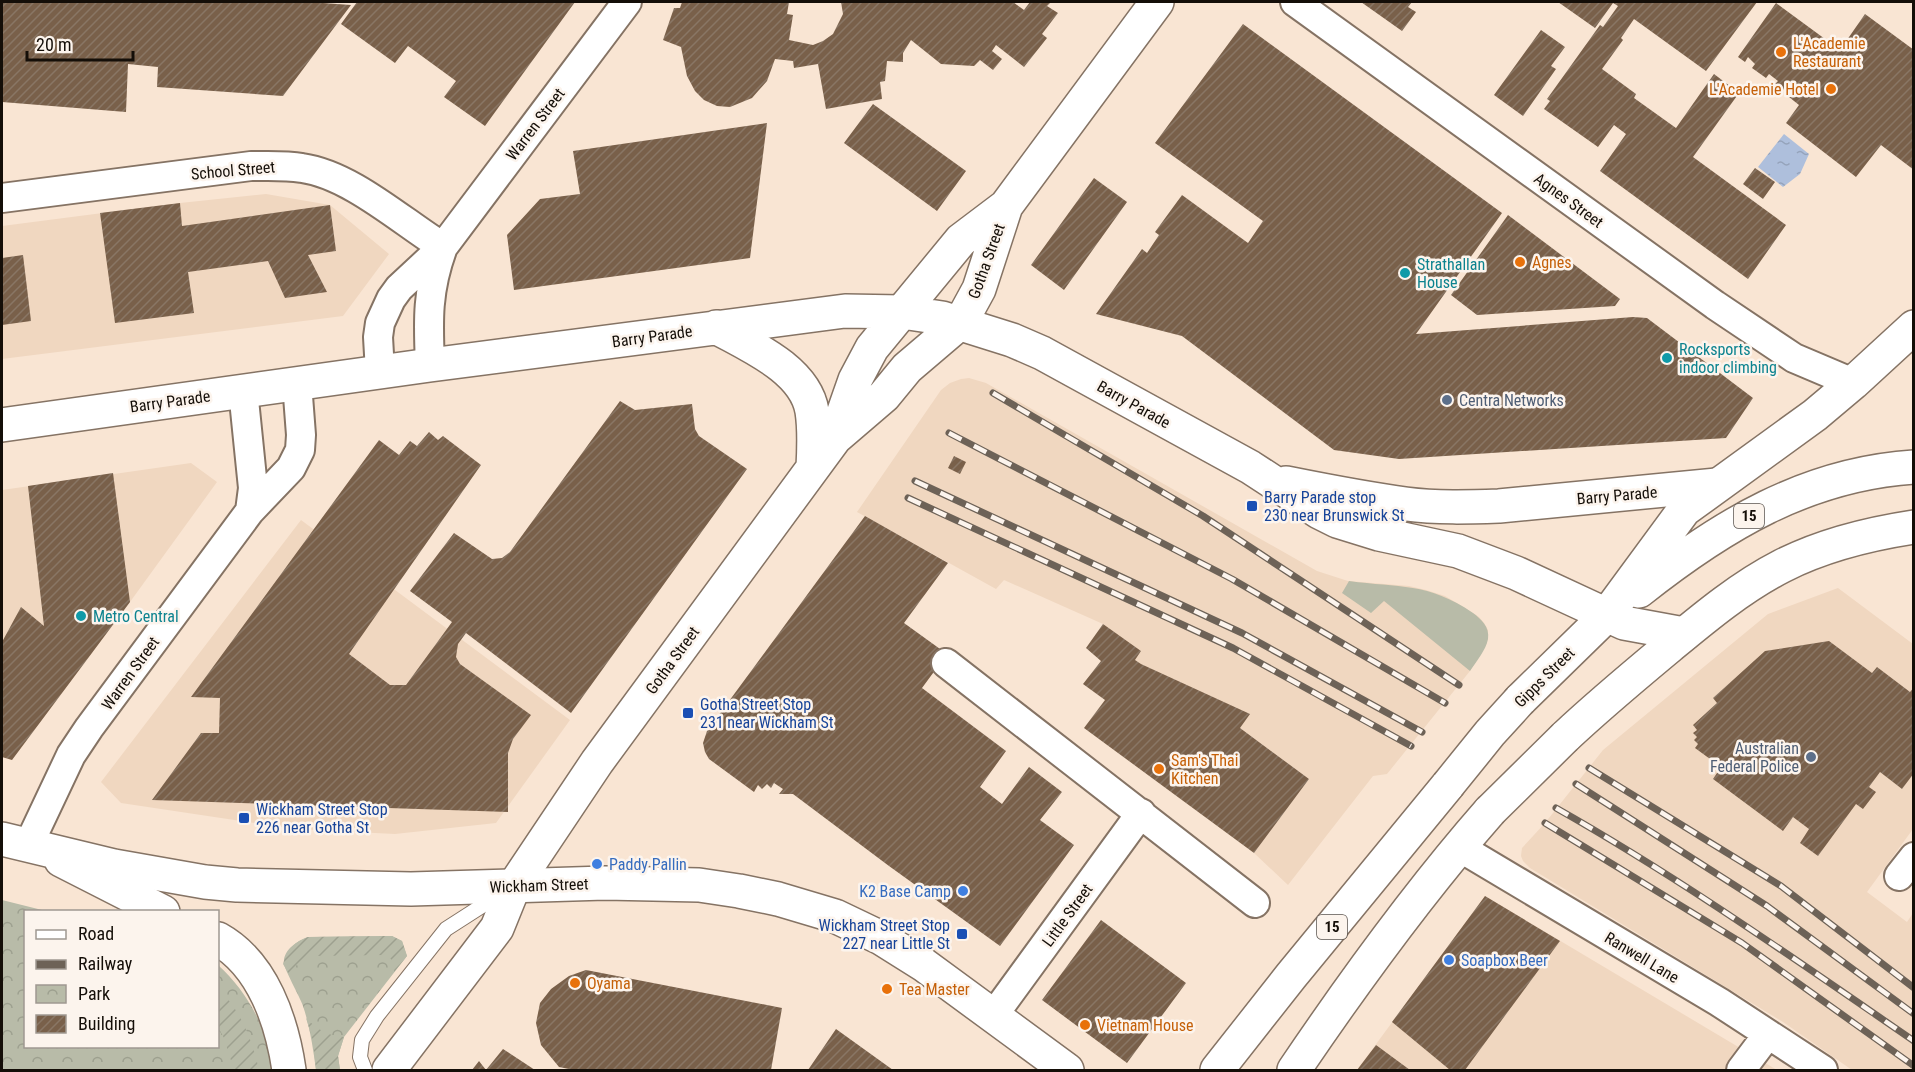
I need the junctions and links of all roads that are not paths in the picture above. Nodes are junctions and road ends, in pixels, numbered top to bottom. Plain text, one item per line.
1 (627, 2) edge
2 (1157, 2) edge
3 (1295, 2) edge
4 (2, 198) edge
5 (1005, 206) junction
6 (443, 247) junction
7 (902, 312) junction
8 (961, 322) junction
9 (716, 327) junction
10 (1914, 327) edge
11 (430, 365) junction
12 (380, 372) junction
13 (297, 383) junction
14 (1853, 383) junction
15 (243, 390) junction
16 (2, 425) edge
17 (835, 438) junction
18 (1914, 467) edge
19 (813, 468) junction
20 (1267, 478) junction
21 (1718, 485) junction
22 (250, 511) junction
23 (1914, 527) edge
24 (1606, 616) junction
25 (1684, 634) junction
26 (946, 663) dead end
27 (1141, 813) junction
28 (22, 844) edge
29 (1459, 847) junction
30 (513, 886) junction
31 (1255, 903) dead end
32 (159, 910) edge
33 (219, 940) edge
34 (993, 1016) junction
35 (1768, 1034) junction
36 (289, 1071) edge
37 (365, 1071) edge
38 (389, 1071) edge
39 (1067, 1071) edge
40 (1217, 1071) edge
41 (1294, 1071) edge
42 (1741, 1071) edge
43 (1823, 1071) edge

1 - 6 street, Warren Street
2 - 5 main road, Gotha Street
3 - 14 street, Agnes Street
4 - 6 street, School Street
5 - 7 main road, Gotha Street
5 - 8 main road, Gotha Street
6 - 11 street, Warren Street
6 - 12 street, Warren Street
7 - 8 main road, Barry Parade
7 - 9 main road, Barry Parade
7 - 17 main road, Gotha Street
8 - 17 main road, Gotha Street
8 - 20 main road, Barry Parade
9 - 11 main road, Barry Parade
9 - 19 main road
10 - 14 main road, Gipps Street
11 - 12 main road, Barry Parade
12 - 13 main road, Barry Parade
13 - 15 main road, Barry Parade
13 - 22 street, Warren Street
14 - 21 main road, Gipps Street
15 - 16 main road, Barry Parade
15 - 22 street
17 - 19 main road, Gotha Street
18 - 24 main road, 15
19 - 30 main road, Gotha Street
20 - 21 main road, Barry Parade
20 - 24 main road, Barry Parade
21 - 24 main road, Gipps Street
22 - 28 street, Warren Street
23 - 25 main road
24 - 25 main road, Barry Parade
24 - 40 main road, Gipps Street / 15, bridge
25 - 29 main road, bridge
26 - 27 street
27 - 31 street
27 - 34 street, Little Street
28 - 30 main road, Wickham Street
28 - 32 main road
29 - 35 street, Ranwell Lane
29 - 41 main road
30 - 34 main road, Wickham Street
30 - 37 lane, Gotha Street
30 - 38 main road, Gotha Street
33 - 36 main road
34 - 39 main road, Wickham Street
35 - 42 street
35 - 43 street, Ranwell Lane

